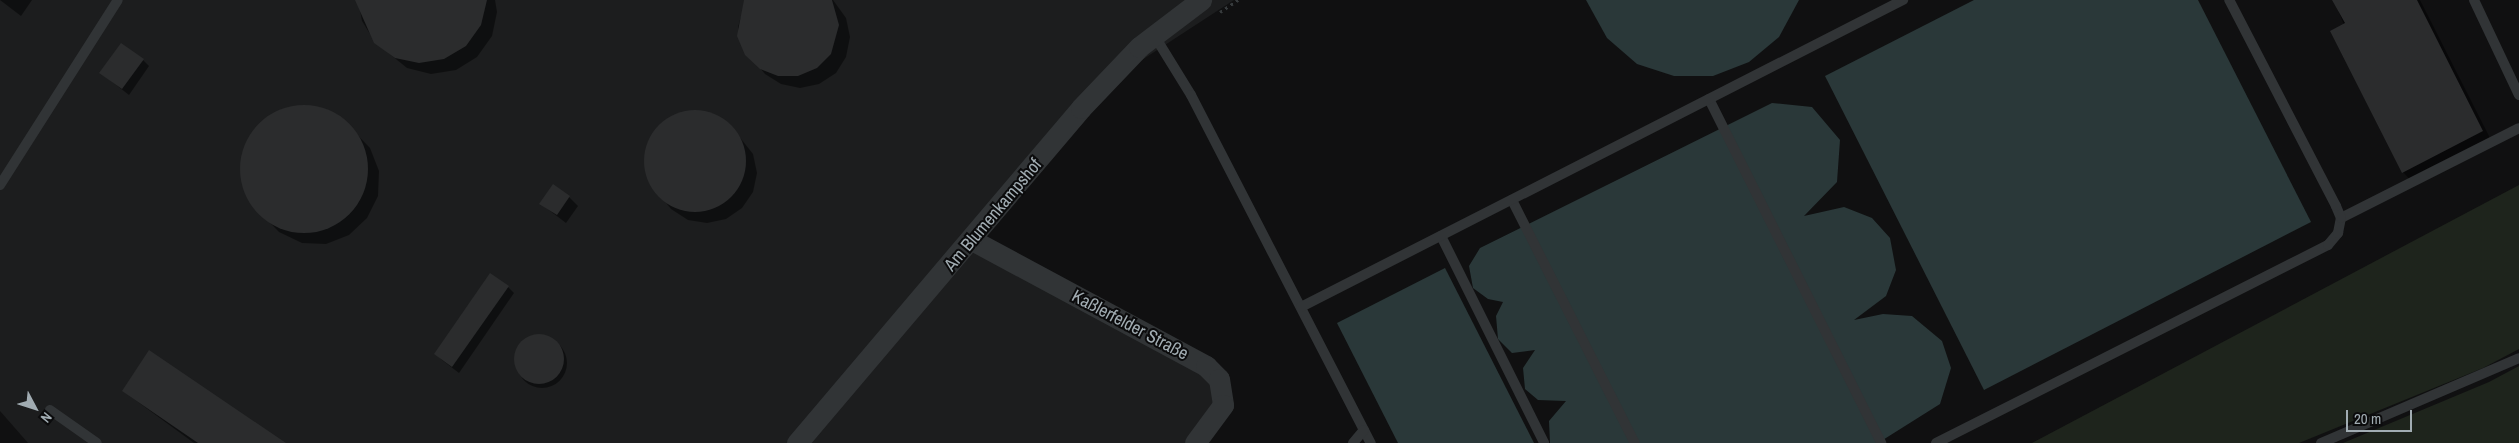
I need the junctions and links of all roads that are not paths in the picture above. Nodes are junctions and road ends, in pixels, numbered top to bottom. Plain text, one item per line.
1 (118, 0) edge
2 (1201, 0) edge
3 (1903, 0) edge
4 (2229, 0) edge
5 (2474, 0) edge
6 (1154, 35) junction
7 (2519, 95) edge
8 (1709, 99) junction
9 (2519, 128) edge
10 (0, 184) edge
11 (1512, 200) junction
12 (2341, 218) junction
13 (1440, 236) junction
14 (972, 240) junction
15 (1301, 307) junction
16 (2519, 358) edge
17 (50, 410) dead end
18 (1364, 430) junction
19 (97, 443) edge
20 (797, 443) edge
21 (1195, 443) edge
22 (1353, 443) edge
23 (1370, 443) edge
24 (1544, 443) edge
25 (1635, 443) edge
26 (1881, 443) edge
27 (1936, 443) edge
28 (2321, 443) edge

1 - 10 lane
2 - 6 street, Am Blumenkampshof
3 - 8 lane
4 - 12 lane
5 - 7 lane
6 - 14 street, Am Blumenkampshof
6 - 15 lane
8 - 11 lane
8 - 26 lane
9 - 12 lane
11 - 13 lane
11 - 25 lane
12 - 27 lane
13 - 15 lane
13 - 24 lane
14 - 20 street, Am Blumenkampshof
14 - 21 street, Kaßlerfelder Straße
15 - 18 lane
16 - 28 lane
17 - 19 lane
18 - 22 lane
18 - 23 lane

